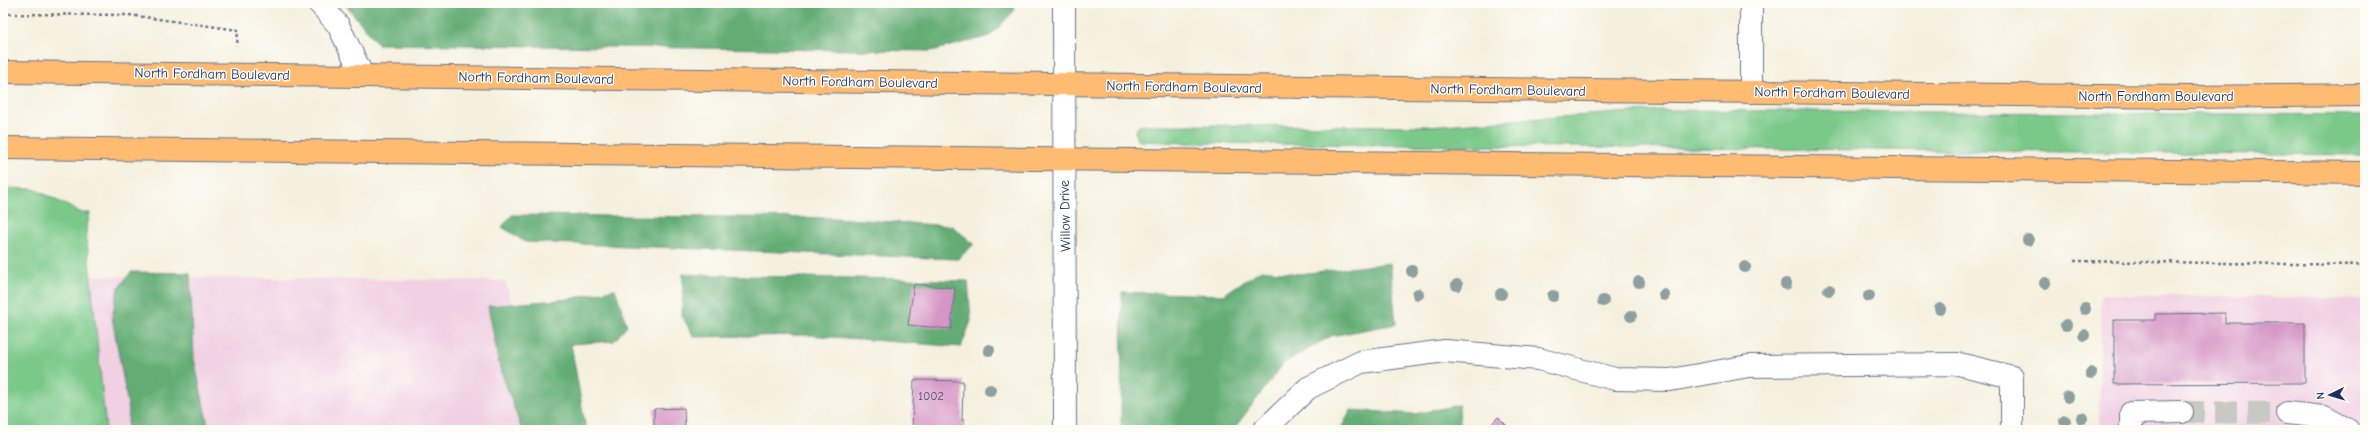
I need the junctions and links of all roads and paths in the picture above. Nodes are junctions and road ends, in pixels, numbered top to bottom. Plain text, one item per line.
1 (318, 3) edge
2 (1064, 3) edge
3 (1751, 3) edge
4 (3, 14) edge
5 (238, 30) dead end
6 (3, 72) edge
7 (363, 76) junction
8 (1065, 85) junction
9 (1751, 92) junction
10 (2365, 95) edge
11 (3, 148) edge
12 (1064, 159) junction
13 (2361, 175) edge
14 (2074, 261) dead end
15 (2365, 265) edge
16 (2182, 412) tunnel mouth
17 (2287, 413) tunnel mouth
18 (1065, 430) edge
19 (1264, 430) edge
20 (2012, 430) edge
21 (2131, 430) edge
22 (2348, 430) edge

1 - 7 street
2 - 8 street, Willow Drive
3 - 9 street
4 - 5 path
6 - 7 highway, North Fordham Boulevard
7 - 8 highway, North Fordham Boulevard
8 - 9 highway, North Fordham Boulevard
8 - 12 street, Willow Drive
9 - 10 highway, North Fordham Boulevard
11 - 12 highway
12 - 13 highway
12 - 18 street, Willow Drive
14 - 15 path
16 - 21 street
17 - 22 street
19 - 20 street

